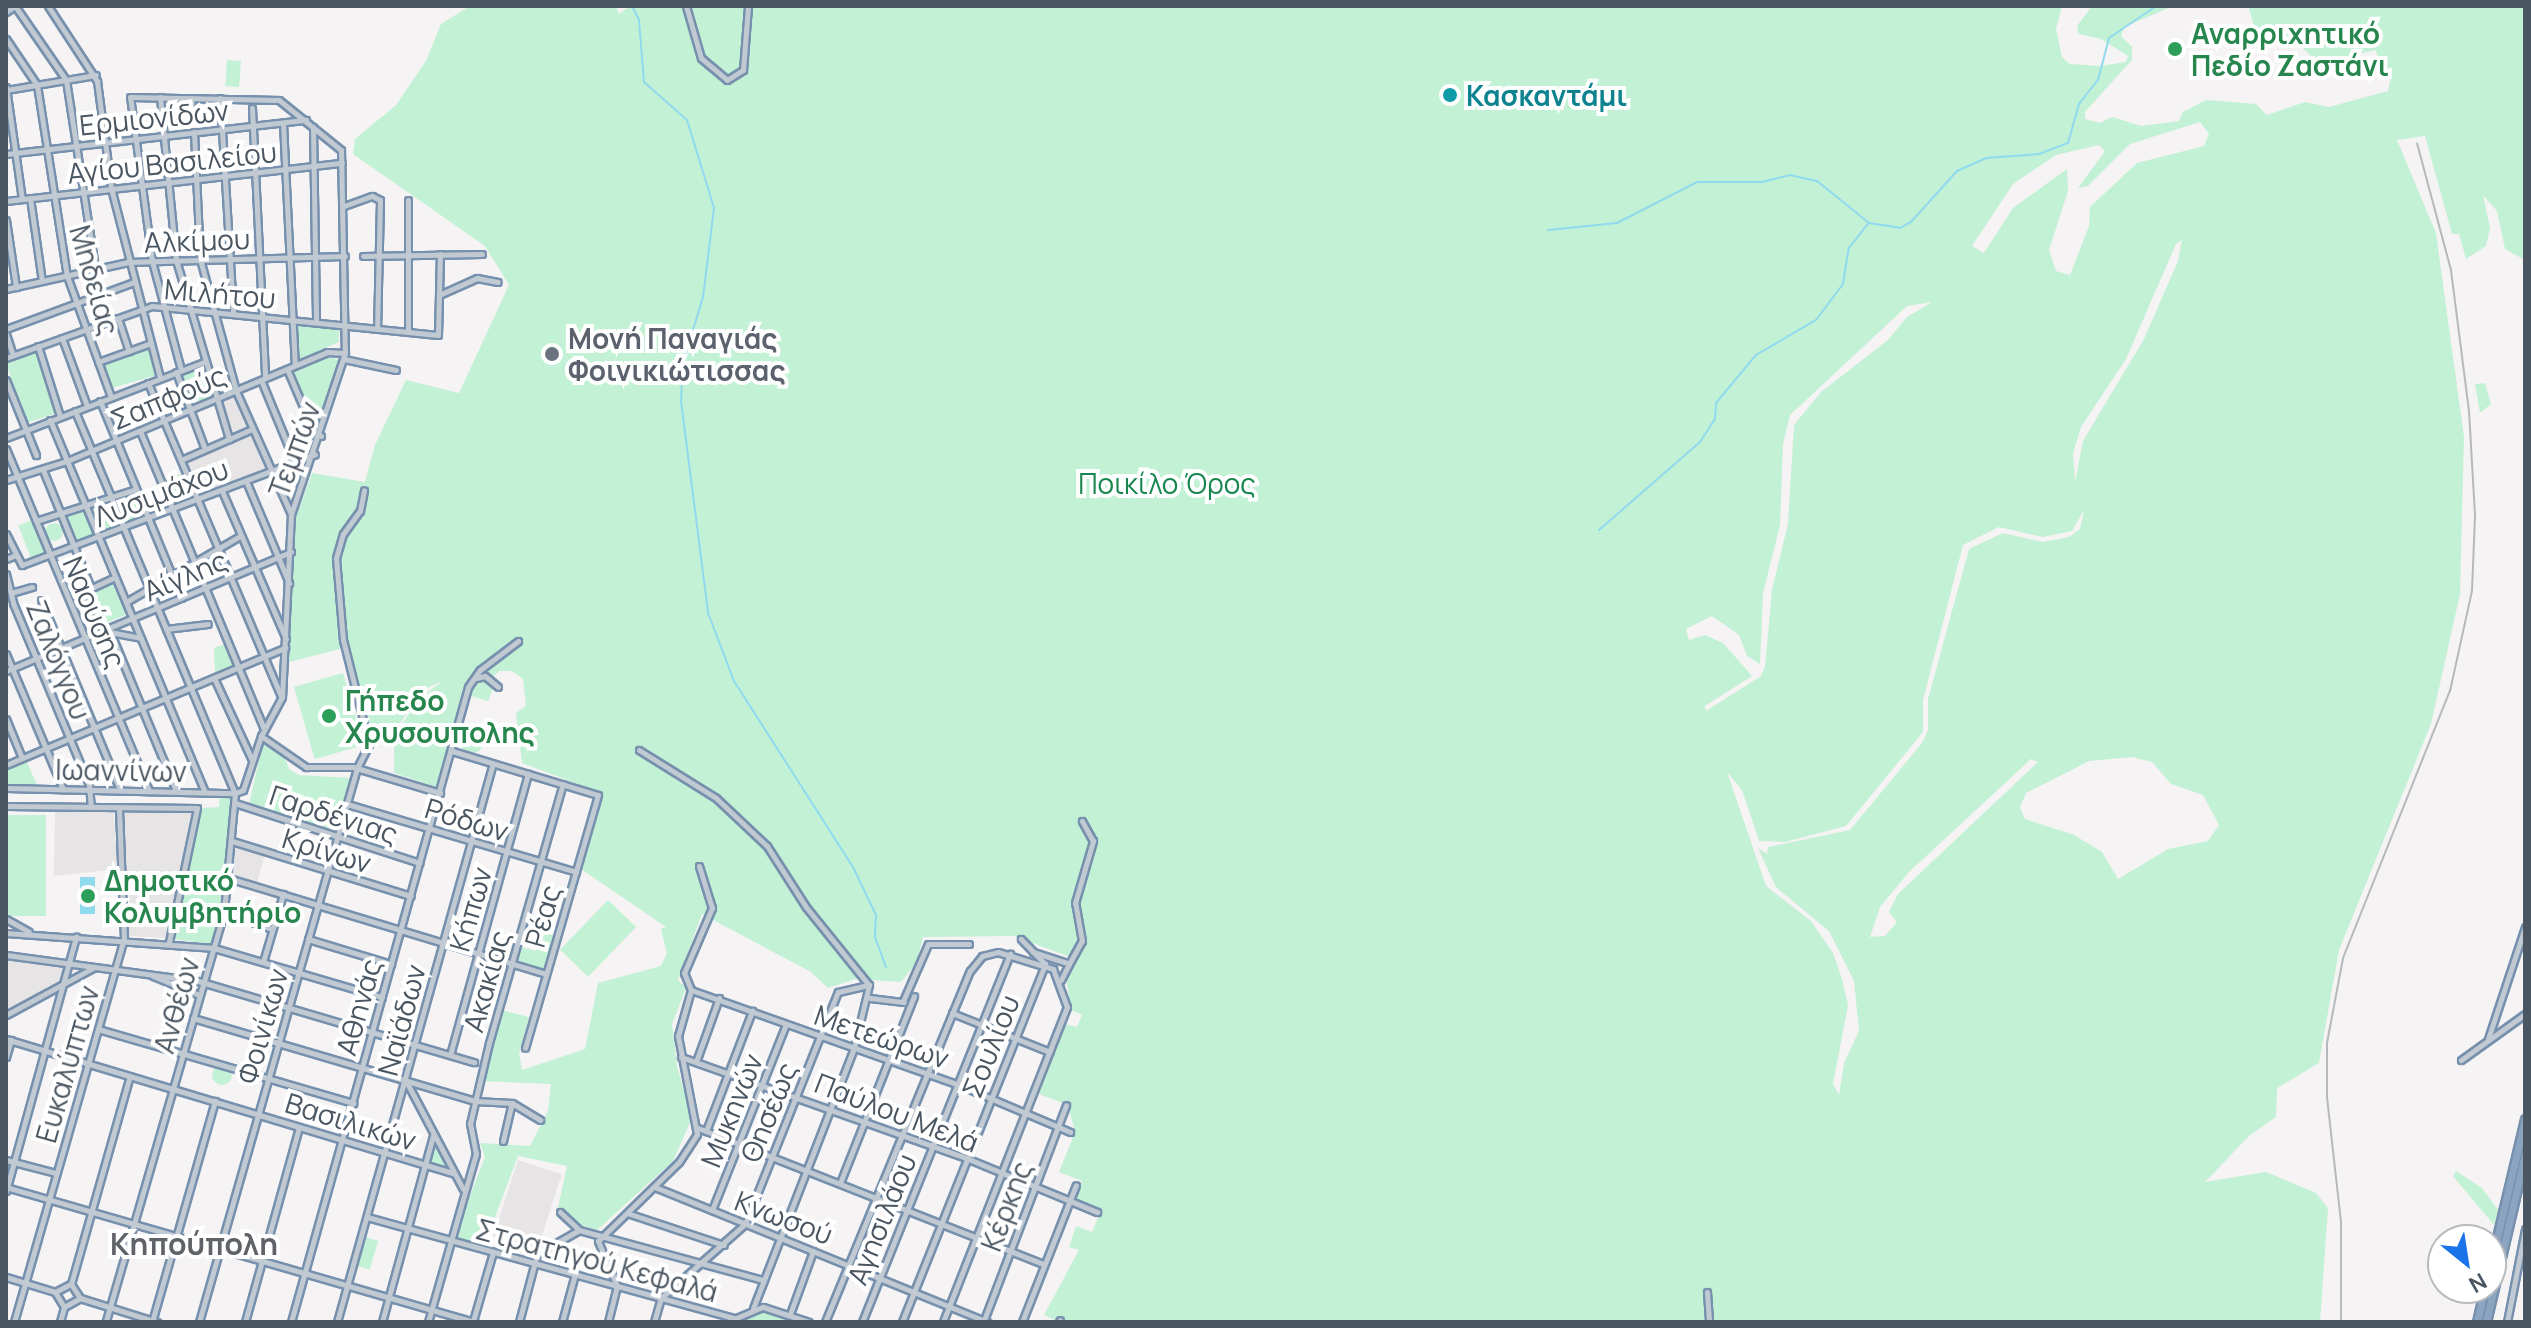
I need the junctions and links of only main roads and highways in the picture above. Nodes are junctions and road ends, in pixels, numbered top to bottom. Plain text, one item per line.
1 (2525, 1119) edge
2 (2525, 1155) edge
3 (2500, 1224) edge
4 (2486, 1322) edge

1 - 3 highway
2 - 4 highway

